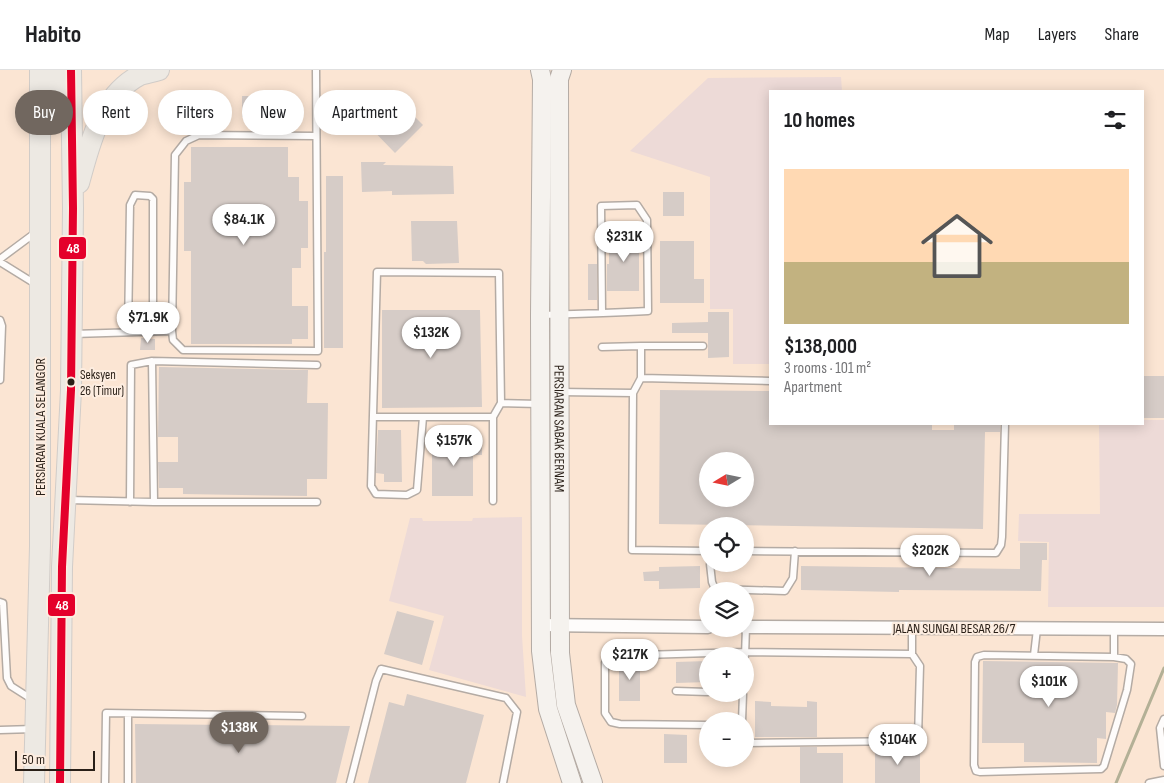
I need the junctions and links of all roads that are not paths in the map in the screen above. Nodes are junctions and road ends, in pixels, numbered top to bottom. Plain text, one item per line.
1 (40, 70) edge
2 (54, 70) edge
3 (71, 70) edge
4 (159, 70) edge
5 (316, 70) edge
6 (540, 70) edge
7 (562, 70) edge
8 (316, 136) junction
9 (73, 208) junction
10 (40, 229) junction
11 (0, 261) edge
12 (40, 287) junction
13 (128, 311) junction
14 (602, 313) junction
15 (558, 314) junction
16 (540, 315) junction
17 (0, 320) edge
18 (172, 331) junction
19 (128, 332) junction
20 (72, 334) junction
21 (641, 346) junction
22 (703, 346) dead end
23 (602, 347) dead end
24 (152, 361) junction
25 (317, 366) dead end
26 (642, 378) junction
27 (0, 380) edge
28 (769, 381) edge
29 (559, 392) junction
30 (633, 393) junction
31 (501, 403) junction
32 (540, 404) junction
33 (374, 417) junction
34 (423, 417) junction
35 (493, 417) junction
36 (1006, 425) edge
37 (65, 500) junction
38 (493, 501) dead end
39 (130, 502) junction
40 (154, 502) junction
41 (317, 502) dead end
42 (40, 546) junction
43 (699, 550) edge
44 (754, 551) edge
45 (795, 551) junction
46 (711, 572) edge
47 (0, 602) edge
48 (541, 625) junction
49 (560, 625) junction
50 (699, 626) edge
51 (754, 627) edge
52 (912, 628) junction
53 (1037, 629) junction
54 (1114, 629) junction
55 (1164, 629) edge
56 (754, 654) edge
57 (912, 654) junction
58 (699, 655) edge
59 (1034, 655) junction
60 (1114, 657) junction
61 (676, 691) dead end
62 (699, 692) edge
63 (36, 702) junction
64 (128, 714) junction
65 (302, 716) dead end
66 (1164, 719) edge
67 (699, 725) edge
68 (36, 729) junction
69 (0, 730) edge
70 (754, 742) edge
71 (1164, 766) edge
72 (1164, 780) edge
73 (34, 783) edge
74 (60, 783) edge
75 (105, 783) edge
76 (128, 783) edge
77 (350, 783) edge
78 (503, 783) edge
79 (572, 783) edge
80 (593, 783) edge
81 (1149, 783) edge

1 - 10 main road, PERSIARAN KUALA SELANGOR
2 - 42 main road
3 - 9 main road, PERSIARAN KUALA SELANGOR
4 - 9 main road
5 - 8 lane
6 - 16 street, PERSIARAN SABAK BERNAM
7 - 15 street, PERSIARAN SABAK BERNAM
8 - 18 lane
8 - 18 lane
9 - 20 main road, PERSIARAN KUALA SELANGOR
10 - 11 lane
10 - 12 main road, PERSIARAN KUALA SELANGOR
11 - 12 lane
12 - 42 main road, PERSIARAN KUALA SELANGOR
13 - 13 lane
13 - 19 lane
14 - 14 lane
14 - 15 lane
15 - 16 lane
15 - 29 street, PERSIARAN SABAK BERNAM
16 - 32 street, PERSIARAN SABAK BERNAM
17 - 27 lane
18 - 19 lane
19 - 20 lane
20 - 37 main road, PERSIARAN KUALA SELANGOR
21 - 22 lane
21 - 23 lane
21 - 26 lane
24 - 25 lane
24 - 39 lane
24 - 40 lane
26 - 28 lane
26 - 30 lane
29 - 30 lane
29 - 49 street, PERSIARAN SABAK BERNAM
30 - 43 lane
31 - 32 lane
31 - 33 lane
31 - 35 lane
32 - 48 street, PERSIARAN SABAK BERNAM
33 - 34 lane
33 - 34 lane
34 - 35 lane
35 - 38 lane
36 - 45 lane
37 - 39 lane
37 - 74 main road, PERSIARAN KUALA SELANGOR
39 - 40 lane
40 - 41 lane
42 - 63 main road, PERSIARAN KUALA SELANGOR
44 - 45 lane
45 - 46 lane
47 - 63 lane
48 - 49 street
48 - 79 street, PERSIARAN SABAK BERNAM
49 - 50 street
49 - 80 street, PERSIARAN SABAK BERNAM
51 - 52 street, JALAN SUNGAI BESAR 26/7
52 - 53 street, JALAN SUNGAI BESAR 26/7
52 - 57 lane
53 - 54 street, JALAN SUNGAI BESAR 26/7
53 - 59 lane
54 - 55 street, JALAN SUNGAI BESAR 26/7
54 - 60 lane
56 - 57 lane
57 - 70 lane
58 - 67 lane
59 - 60 lane
59 - 60 lane
61 - 62 lane
63 - 68 main road, PERSIARAN KUALA SELANGOR
64 - 65 lane
64 - 75 lane
64 - 76 lane
66 - 71 lane
68 - 69 lane
68 - 73 main road, PERSIARAN KUALA SELANGOR
72 - 81 lane
77 - 78 lane

